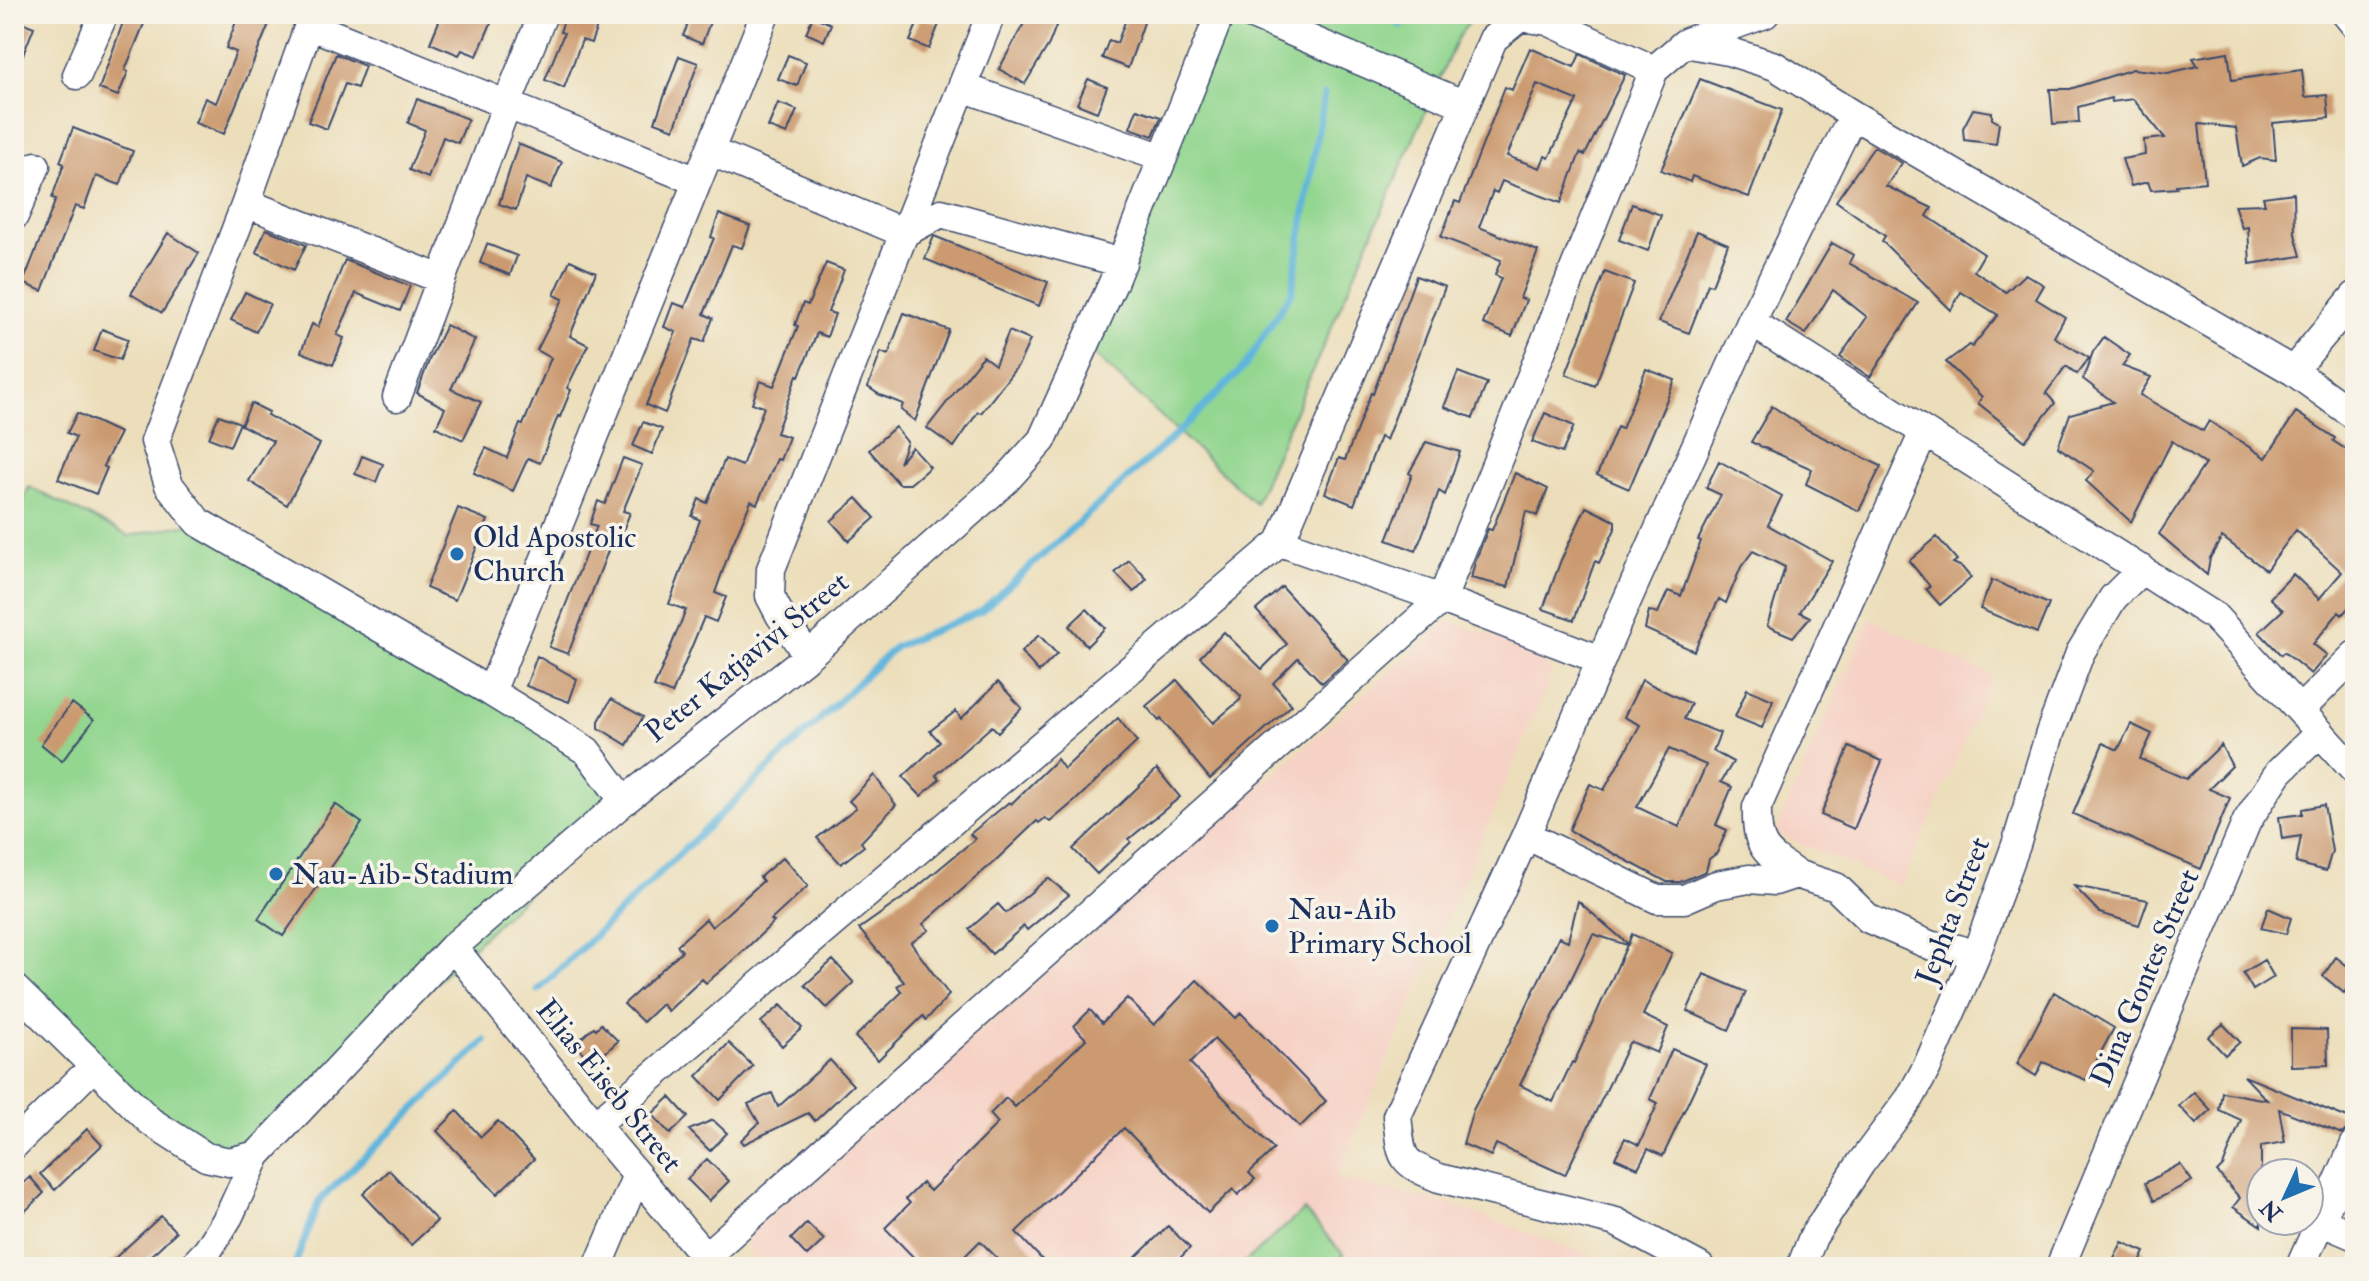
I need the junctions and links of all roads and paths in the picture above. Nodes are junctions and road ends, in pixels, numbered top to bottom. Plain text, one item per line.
1 (104, 14) edge
2 (543, 14) edge
3 (765, 14) edge
4 (991, 14) edge
5 (1220, 14) edge
6 (1250, 14) edge
7 (1765, 14) edge
8 (2346, 14) edge
9 (311, 19) edge
10 (2355, 25) edge
11 (1685, 43) junction
12 (1654, 70) junction
13 (77, 75) dead end
14 (962, 87) junction
15 (507, 104) junction
16 (1465, 105) junction
17 (1853, 115) junction
18 (710, 151) junction
19 (1163, 158) junction
20 (36, 166) dead end
21 (697, 181) junction
22 (246, 203) junction
23 (14, 216) edge
24 (904, 233) junction
25 (1122, 263) junction
26 (441, 279) junction
27 (2355, 296) edge
28 (1751, 322) junction
29 (2293, 371) junction
30 (397, 397) dead end
31 (2355, 416) edge
32 (1924, 432) junction
33 (1280, 542) junction
34 (2142, 569) junction
35 (1442, 599) junction
36 (2355, 655) edge
37 (808, 656) junction
38 (1601, 660) junction
39 (491, 692) junction
40 (2300, 710) junction
41 (2320, 732) junction
42 (2355, 771) edge
43 (624, 801) junction
44 (1526, 835) junction
45 (1796, 874) junction
46 (453, 947) junction
47 (1975, 957) junction
48 (14, 988) edge
49 (94, 1066) junction
50 (595, 1125) junction
51 (2355, 1144) edge
52 (14, 1145) edge
53 (257, 1155) junction
54 (637, 1175) junction
55 (2325, 1215) edge
56 (2325, 1223) edge
57 (2355, 1236) edge
58 (2315, 1237) edge
59 (709, 1262) edge
60 (192, 1267) edge
61 (598, 1267) edge
62 (1700, 1267) edge
63 (1801, 1267) edge
64 (2060, 1267) edge
65 (2300, 1267) edge

1 - 13 street
2 - 15 street
3 - 18 street
4 - 14 street
5 - 19 street, Peter Katjavivi Street
6 - 16 street
7 - 11 street
8 - 10 street
9 - 15 street
9 - 22 street
11 - 12 street
11 - 17 street
12 - 16 street
12 - 35 street
14 - 19 street
14 - 24 street
15 - 21 street
15 - 26 street
16 - 33 street
17 - 28 street
17 - 29 street
18 - 21 street
18 - 24 street
19 - 25 street, Peter Katjavivi Street
20 - 23 street
21 - 39 street
22 - 26 street
22 - 39 street
24 - 25 street
24 - 37 street
25 - 37 street, Peter Katjavivi Street
26 - 30 street
27 - 29 street
28 - 32 street
28 - 38 street
29 - 31 street
32 - 34 street
32 - 45 street
33 - 35 street
33 - 50 street
34 - 40 street
34 - 47 street, Jephta Street
35 - 38 street
35 - 59 street
36 - 40 street
37 - 43 street, Peter Katjavivi Street
38 - 44 street
39 - 43 street
40 - 41 street
41 - 42 street
41 - 64 street, Dina Gontes Street
43 - 46 street, Peter Katjavivi Street
44 - 45 street
44 - 62 street
45 - 47 street
46 - 50 street, Elias Eiseb Street
46 - 53 street, Peter Katjavivi Street
47 - 63 street, Jephta Street
48 - 49 street
49 - 52 street
49 - 53 street
50 - 54 street, Elias Eiseb Street
51 - 55 street
53 - 60 street, Peter Katjavivi Street
54 - 59 street, Elias Eiseb Street
54 - 61 street
56 - 57 street
58 - 65 street

